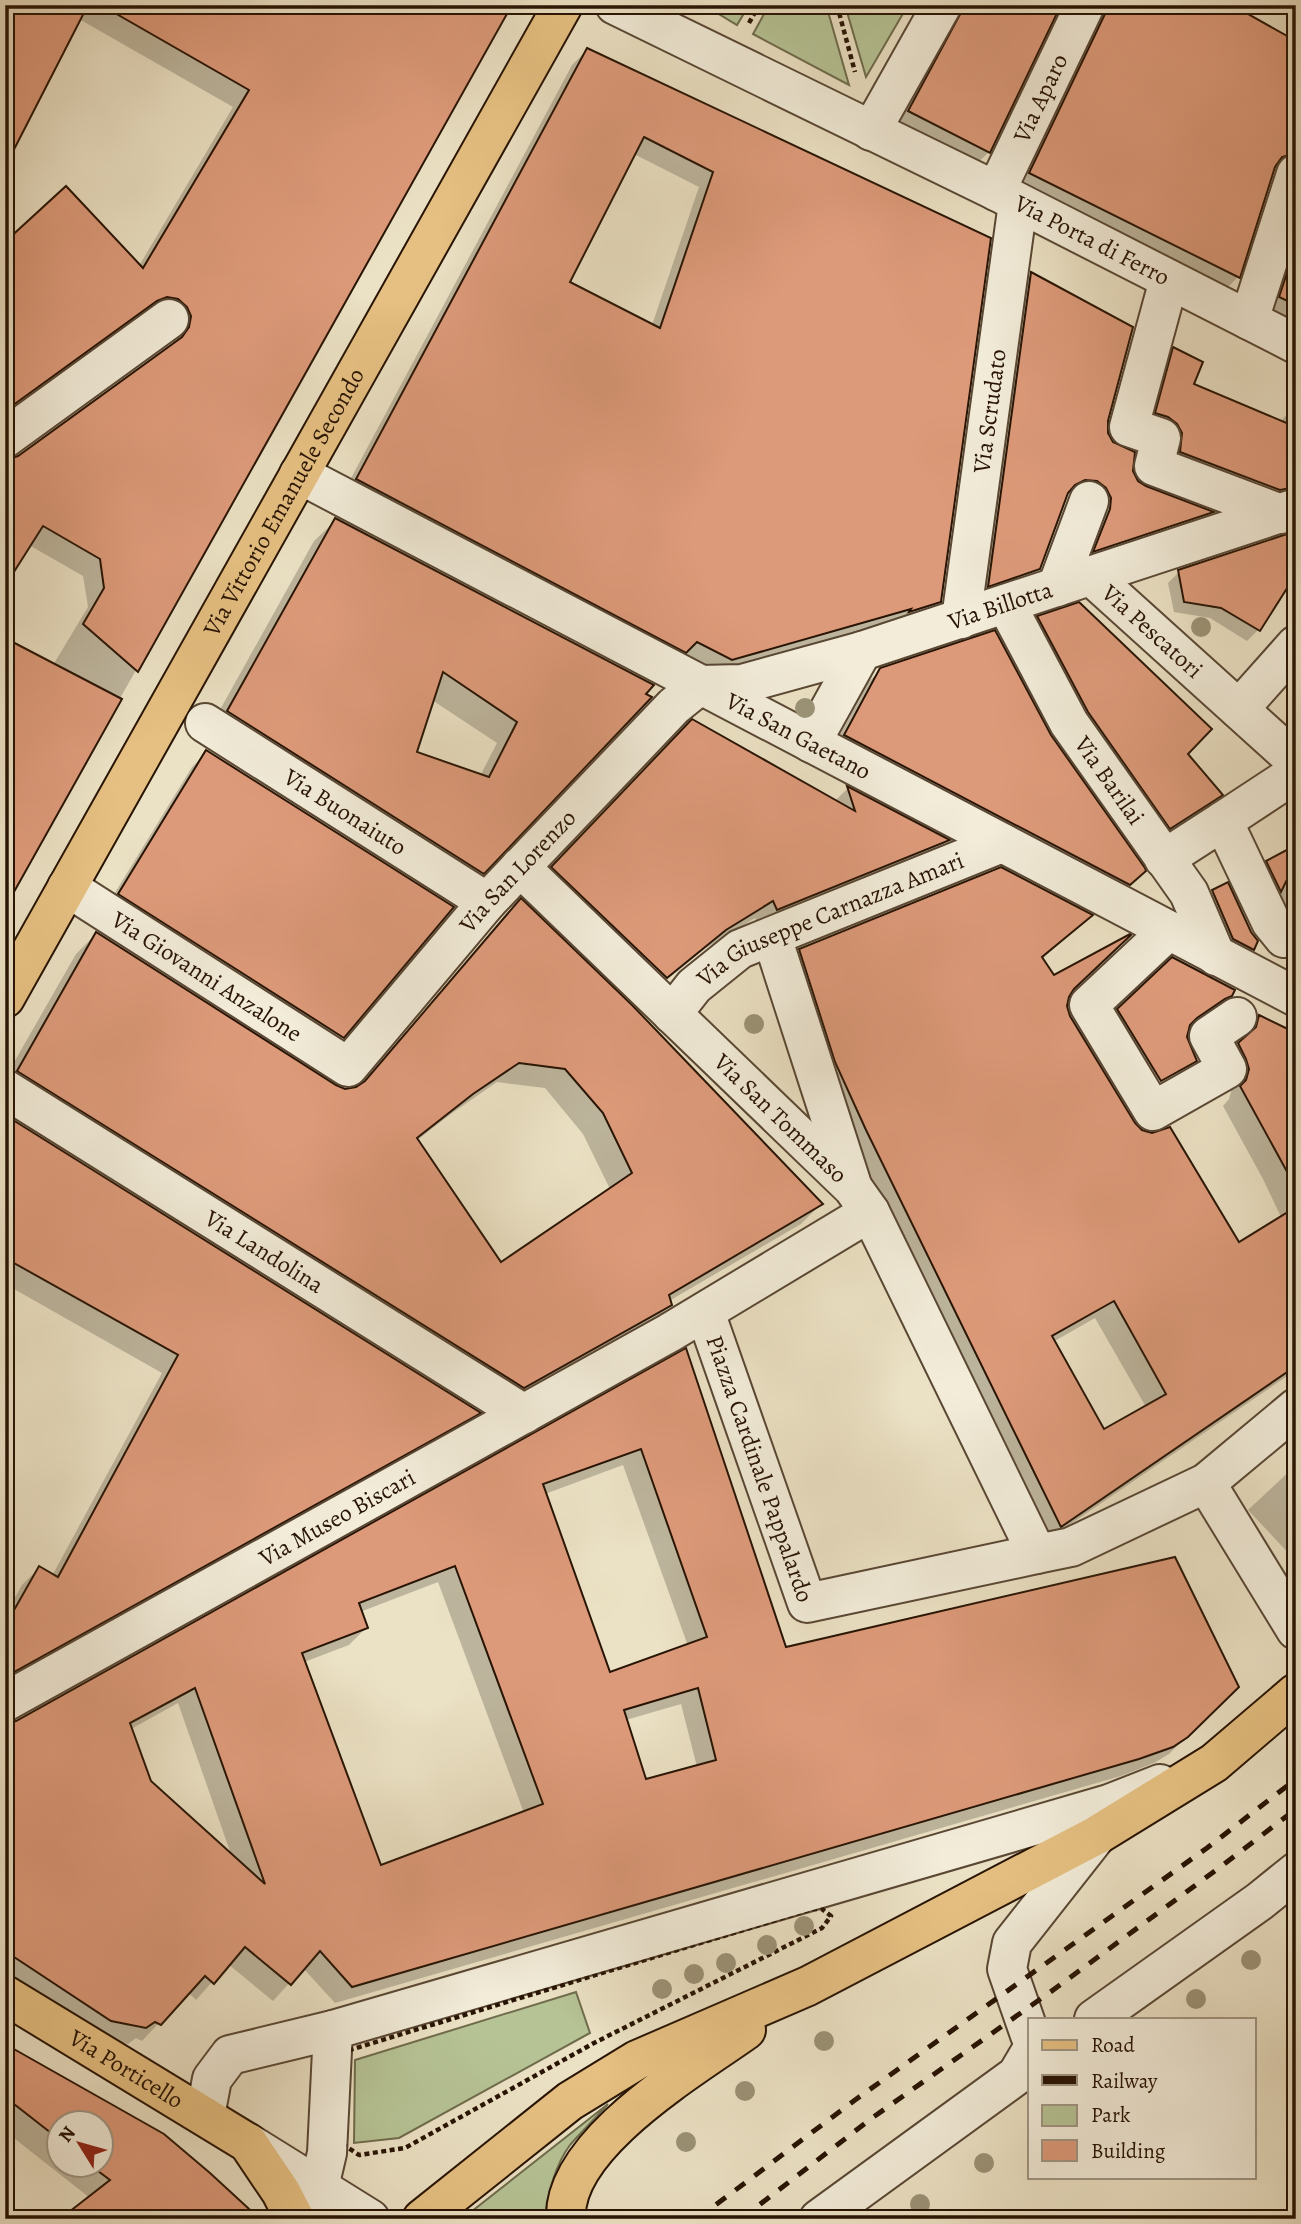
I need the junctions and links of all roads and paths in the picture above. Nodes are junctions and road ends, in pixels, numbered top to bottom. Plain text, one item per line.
1 (563, 5) edge
2 (615, 5) edge
3 (942, 5) edge
4 (1085, 5) edge
5 (878, 135) junction
6 (1296, 174) edge
7 (1007, 197) junction
8 (1168, 280) junction
9 (169, 319) dead end
10 (1249, 320) junction
11 (1296, 344) edge
12 (5, 438) edge
13 (299, 474) junction
14 (1089, 502) dead end
15 (1288, 511) edge
16 (1074, 581) junction
17 (1006, 604) junction
18 (961, 619) junction
19 (1296, 645) edge
20 (862, 651) junction
21 (700, 685) junction
22 (1226, 698) junction
23 (205, 723) dead end
24 (811, 743) junction
25 (1296, 761) edge
26 (1296, 773) edge
27 (1223, 821) junction
28 (1002, 844) junction
29 (1164, 859) junction
30 (520, 867) junction
31 (67, 887) junction
32 (487, 902) junction
33 (1168, 930) junction
34 (772, 937) junction
35 (1284, 938) dead end
36 (1216, 956) junction
37 (1296, 997) edge
38 (5, 998) edge
39 (673, 1014) junction
40 (1237, 1017) dead end
41 (348, 1067) joint
42 (5, 1089) edge
43 (861, 1200) junction
44 (705, 1311) junction
45 (669, 1333) joint
46 (1296, 1408) edge
47 (524, 1414) junction
48 (1206, 1482) junction
49 (1054, 1550) junction
50 (1296, 1630) edge
51 (1296, 1693) edge
52 (5, 1702) edge
53 (1214, 1763) junction
54 (1097, 1835) junction
55 (1296, 1872) edge
56 (822, 1928) joint
57 (808, 1986) junction
58 (5, 1995) edge
59 (1095, 2018) edge
60 (1028, 2029) edge
61 (333, 2030) junction
62 (1026, 2065) edge
63 (205, 2116) junction
64 (248, 2143) junction
65 (313, 2203) edge
66 (295, 2219) edge
67 (370, 2219) edge
68 (422, 2219) edge
69 (566, 2219) edge
70 (819, 2219) edge

1 - 13 main road, Via Vittorio Emanuele Secondo
2 - 5 street, Via Porta di Ferro
3 - 5 street
4 - 7 street, Via Aparo
5 - 7 street, Via Porta di Ferro
6 - 10 street
7 - 8 street, Via Porta di Ferro
7 - 18 street, Via Scrudato
8 - 10 street, Via Porta di Ferro
8 - 15 street
9 - 12 street
10 - 11 street, Via Porta di Ferro
13 - 21 street, Via San Gaetano
13 - 31 main road, Via Vittorio Emanuele Secondo
14 - 16 street
15 - 16 street, Via Billotta
16 - 17 street, Via Billotta
16 - 22 street, Via Pescatori
17 - 18 street, Via Billotta
17 - 29 street, Via Barilai
18 - 20 street, Via Billotta
19 - 22 street
20 - 21 street, Via Billotta
20 - 24 street
21 - 24 street, Via San Gaetano
21 - 30 street, Via San Lorenzo
22 - 25 street, Via Pescatori
23 - 32 street, Via Buonaiuto
24 - 28 street, Via San Gaetano
26 - 27 street
27 - 29 street
27 - 35 street
28 - 33 street, Via San Gaetano
28 - 34 street, Via Giuseppe Carnazza Amari
29 - 36 street, Via Barilai
30 - 32 street, Via San Lorenzo
30 - 39 street, Via San Tommaso
31 - 38 main road, Via Vittorio Emanuele Secondo
31 - 41 street, Via Giovanni Anzalone
32 - 41 street, Via San Lorenzo
33 - 36 street, Via San Gaetano
33 - 40 street
34 - 39 street, Via Giuseppe Carnazza Amari
34 - 43 street, Via San Tommaso
36 - 37 street, Via San Gaetano
39 - 43 street, Via San Tommaso
42 - 47 street, Via Landolina
43 - 44 street, Piazza Cardinale Pappalardo
43 - 49 street
44 - 45 street, Piazza Cardinale Pappalardo
44 - 49 street, Piazza Cardinale Pappalardo
45 - 47 street, Via Museo Biscari
46 - 48 street
47 - 52 street, Via Museo Biscari
48 - 49 street
48 - 50 street
51 - 53 main road
53 - 54 main road
53 - 61 street
54 - 57 main road
54 - 60 street
55 - 59 street
56 - 56 path
57 - 68 main road
57 - 69 main road
58 - 63 main road, Via Porticello
61 - 63 street
61 - 65 street
62 - 70 street
63 - 64 main road, Via Porticello
64 - 65 street
64 - 66 main road
65 - 67 street

